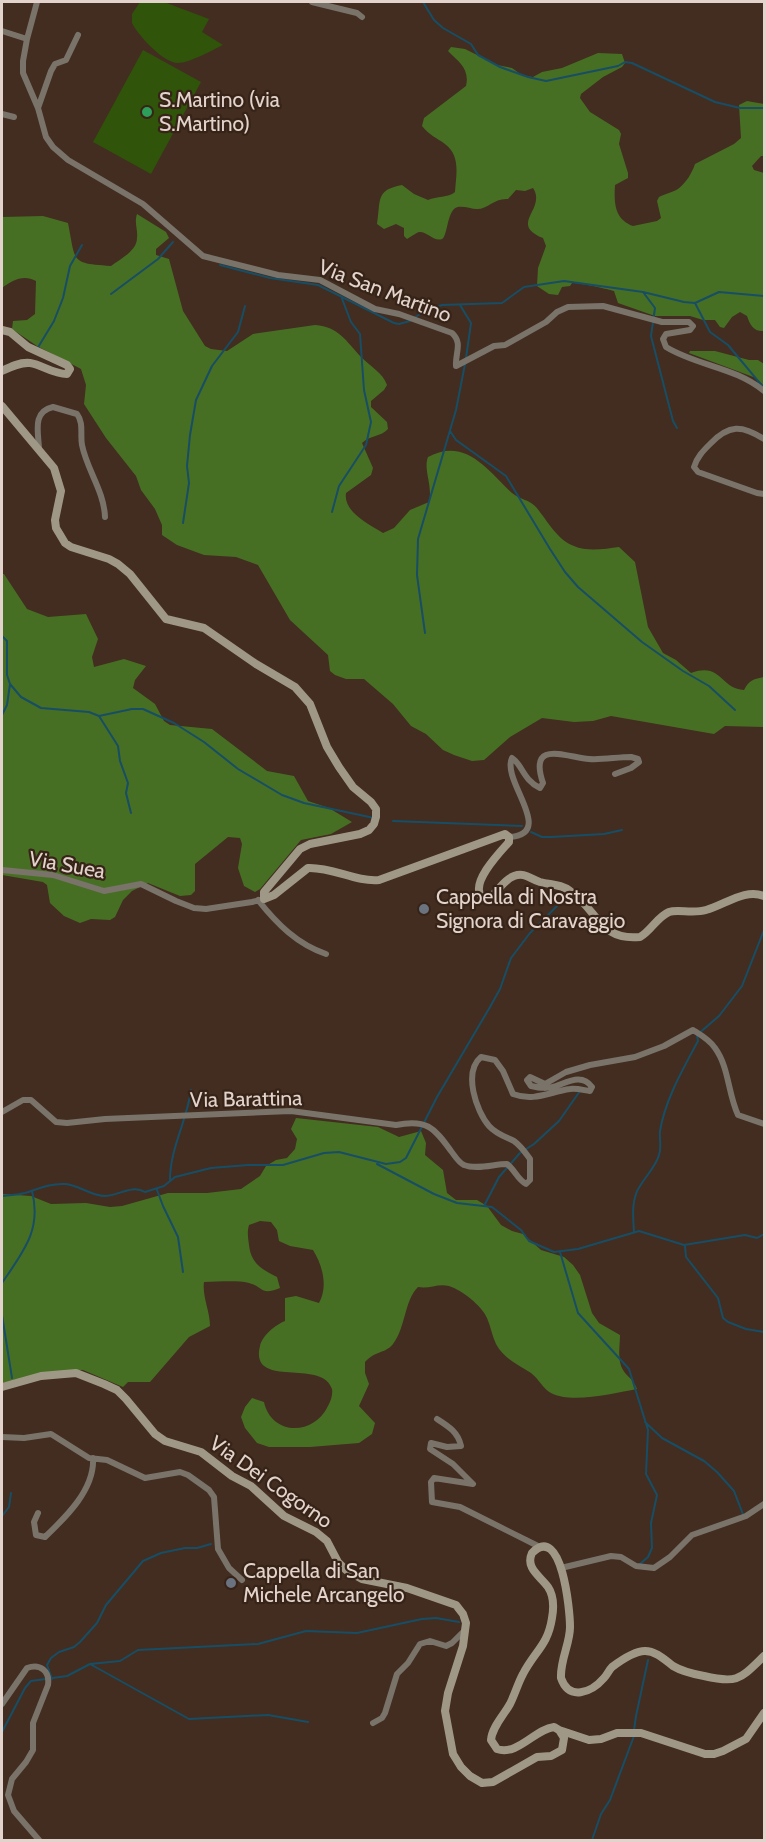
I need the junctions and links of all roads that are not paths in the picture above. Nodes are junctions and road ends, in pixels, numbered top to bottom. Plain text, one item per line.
1 (37, 2) edge
2 (312, 2) edge
3 (362, 17) dead end
4 (2, 31) edge
5 (78, 35) dead end
6 (27, 39) junction
7 (38, 108) junction
8 (2, 114) edge
9 (15, 117) dead end
10 (2, 330) edge
11 (2, 371) edge
12 (765, 390) edge
13 (2, 406) edge
14 (765, 439) edge
15 (39, 451) junction
16 (765, 494) edge
17 (105, 516) dead end
18 (615, 774) dead end
19 (509, 837) junction
20 (2, 870) edge
21 (765, 896) edge
22 (261, 899) junction
23 (326, 954) dead end
24 (2, 1112) edge
25 (765, 1124) edge
26 (2, 1386) edge
27 (437, 1419) dead end
28 (2, 1437) edge
29 (93, 1458) junction
30 (765, 1504) edge
31 (38, 1513) dead end
32 (540, 1547) junction
33 (561, 1568) junction
34 (242, 1580) dead end
35 (465, 1630) junction
36 (765, 1656) edge
37 (2, 1704) edge
38 (765, 1713) edge
39 (373, 1724) dead end
40 (559, 1730) junction
41 (39, 1840) edge

1 - 6 street, Via San Martino
2 - 3 street
4 - 6 street
5 - 7 street
6 - 7 street, Via San Martino
7 - 12 street, Via San Martino
8 - 9 street
10 - 11 street
13 - 15 street
14 - 16 street
15 - 17 street
15 - 22 street
18 - 19 street
19 - 21 street
19 - 22 street
20 - 22 street, Via Suea
22 - 23 street
24 - 25 street, Via Barattina
26 - 35 street, Via Dei Cogorno
27 - 32 street
28 - 29 street
29 - 31 street
29 - 34 street
30 - 33 street
32 - 33 street
32 - 40 street
33 - 36 street
35 - 39 street
35 - 40 street
37 - 41 street
38 - 40 street

